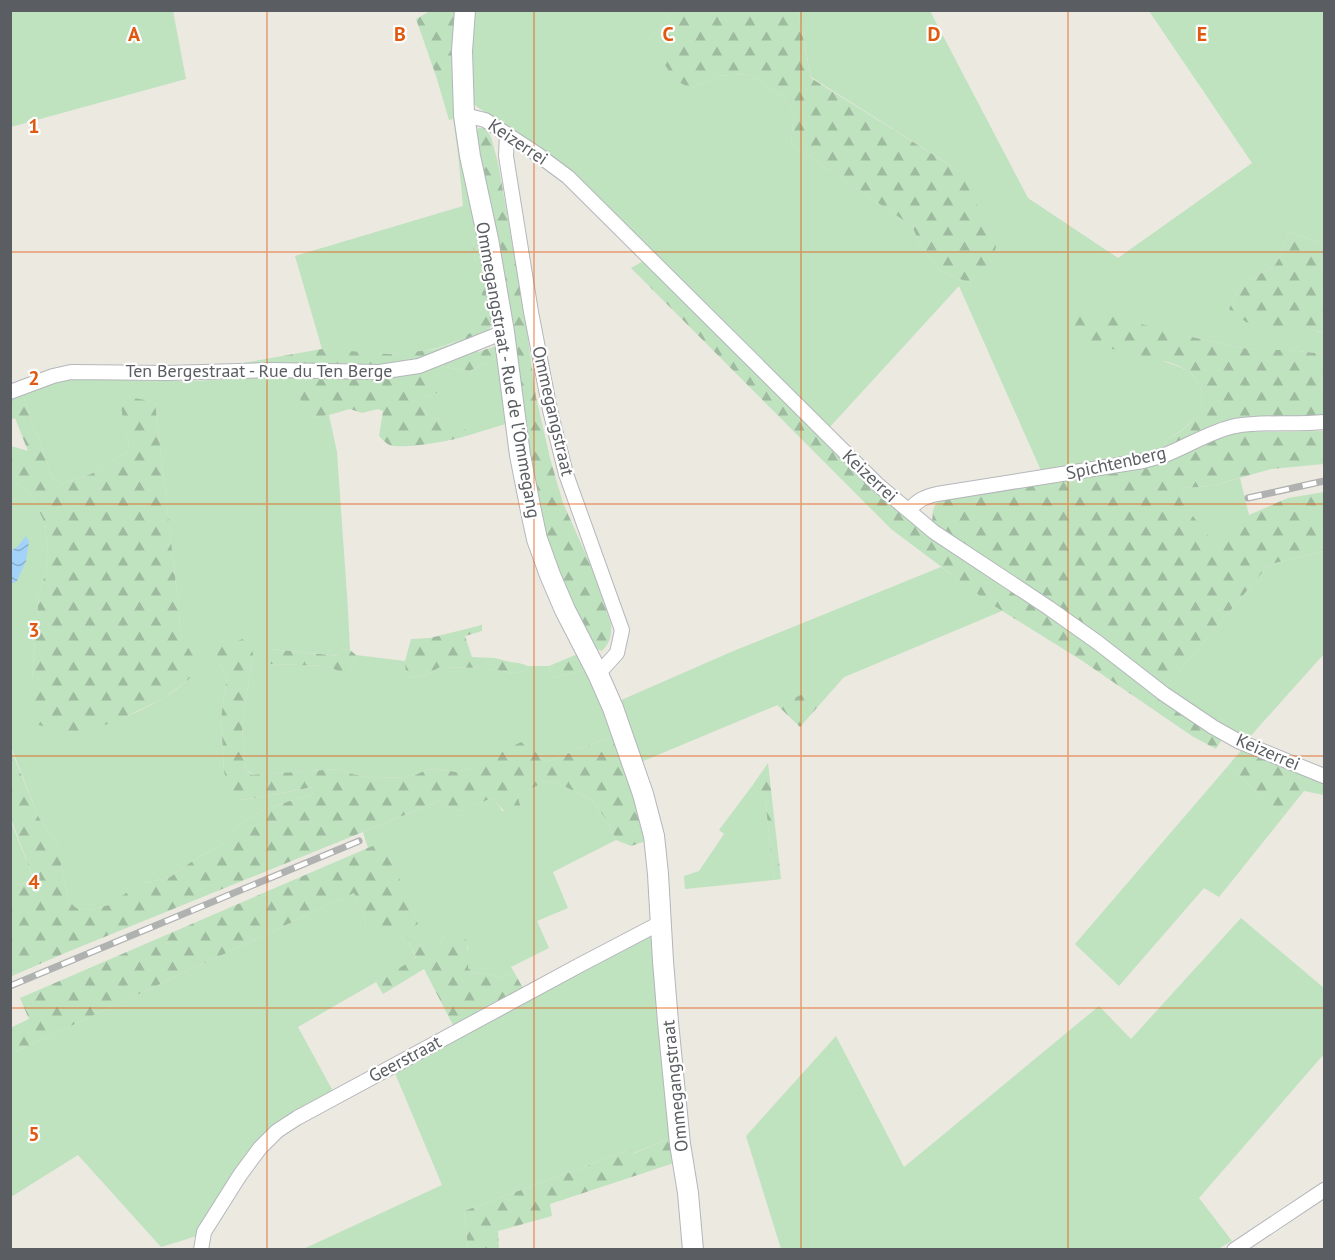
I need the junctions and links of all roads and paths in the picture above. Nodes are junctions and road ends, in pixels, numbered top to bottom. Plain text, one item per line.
1 (465, 10) edge
2 (464, 115) junction
3 (507, 134) junction
4 (504, 333) junction
5 (10, 392) edge
6 (1324, 422) edge
7 (909, 510) junction
8 (598, 674) junction
9 (1324, 776) edge
10 (660, 923) junction
11 (1324, 1190) edge
12 (201, 1250) edge
13 (693, 1250) edge
14 (1234, 1250) edge

1 - 2 main road, Ommegangstraat - Rue de l'Ommegang
2 - 3 street, Keizerrei
2 - 4 main road, Ommegangstraat - Rue de l'Ommegang
3 - 7 street, Keizerrei
3 - 8 street, Ommegangstraat
4 - 5 street, Ten Bergestraat - Rue du Ten Berge
4 - 8 main road, Ommegangstraat - Rue de l'Ommegang
6 - 7 street, Spichtenberg
7 - 9 street, Keizerrei
8 - 10 main road, Ommegangstraat - Rue de l'Ommegang
10 - 12 street, Geerstraat
10 - 13 main road, Ommegangstraat
11 - 14 street

